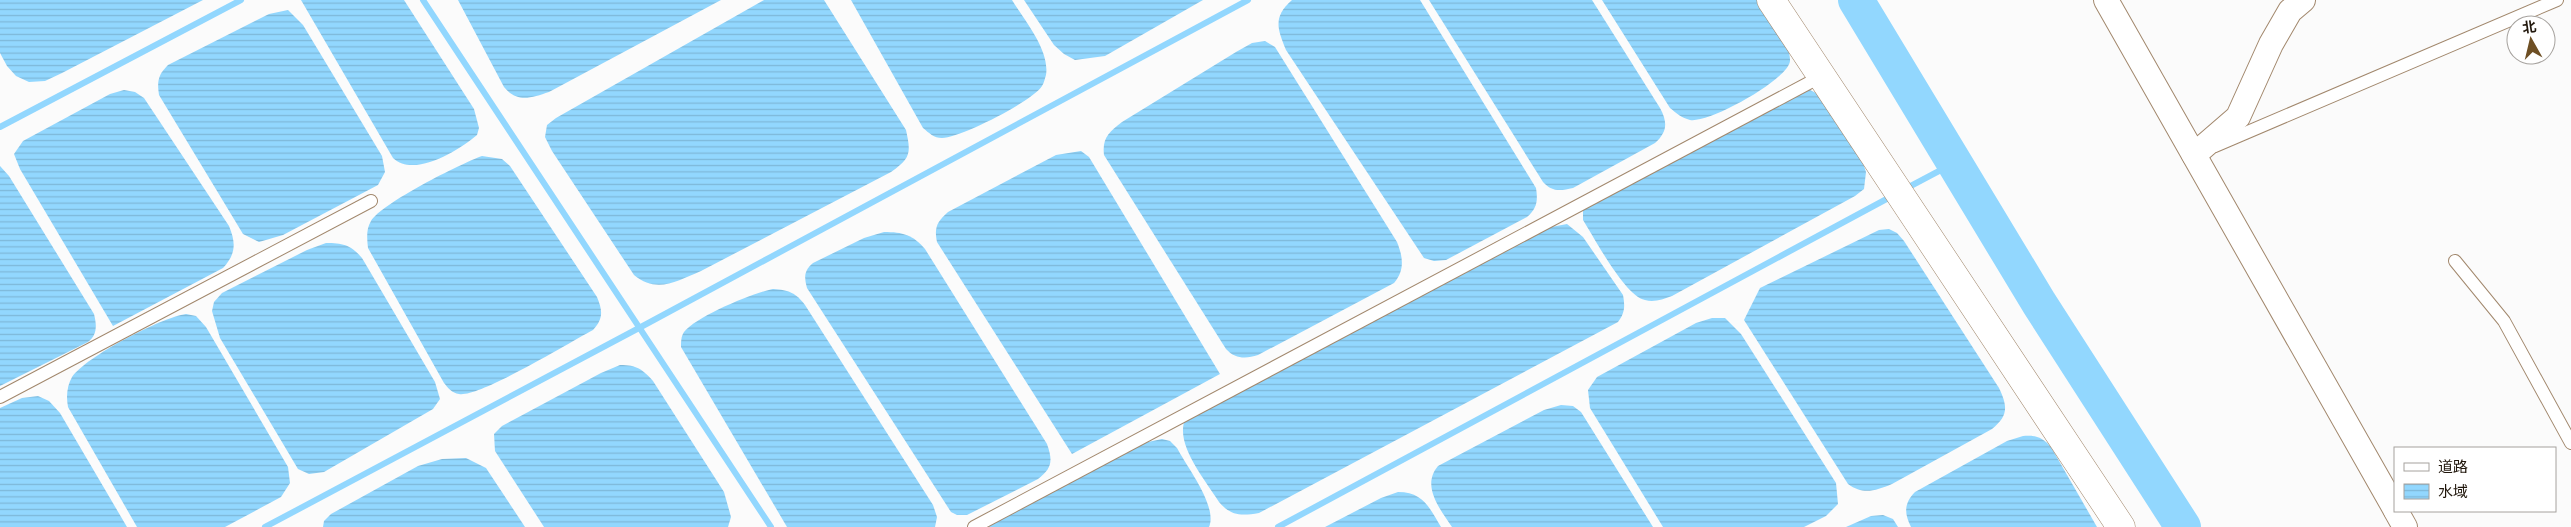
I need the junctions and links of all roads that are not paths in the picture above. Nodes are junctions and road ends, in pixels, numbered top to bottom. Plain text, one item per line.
1 (1770, 0) edge
2 (2106, 0) edge
3 (2303, 0) edge
4 (2557, 0) edge
5 (1820, 77) junction
6 (2194, 155) junction
7 (371, 201) dead end
8 (2455, 261) dead end
9 (0, 397) edge
10 (2571, 443) edge
11 (2394, 508) edge
12 (2396, 512) edge
13 (974, 527) edge
14 (2121, 527) edge
15 (2405, 527) edge

1 - 5 street
2 - 6 street
3 - 6 street
4 - 6 lane
5 - 13 lane
5 - 14 street
6 - 11 street
7 - 9 lane
8 - 10 lane
12 - 15 street

